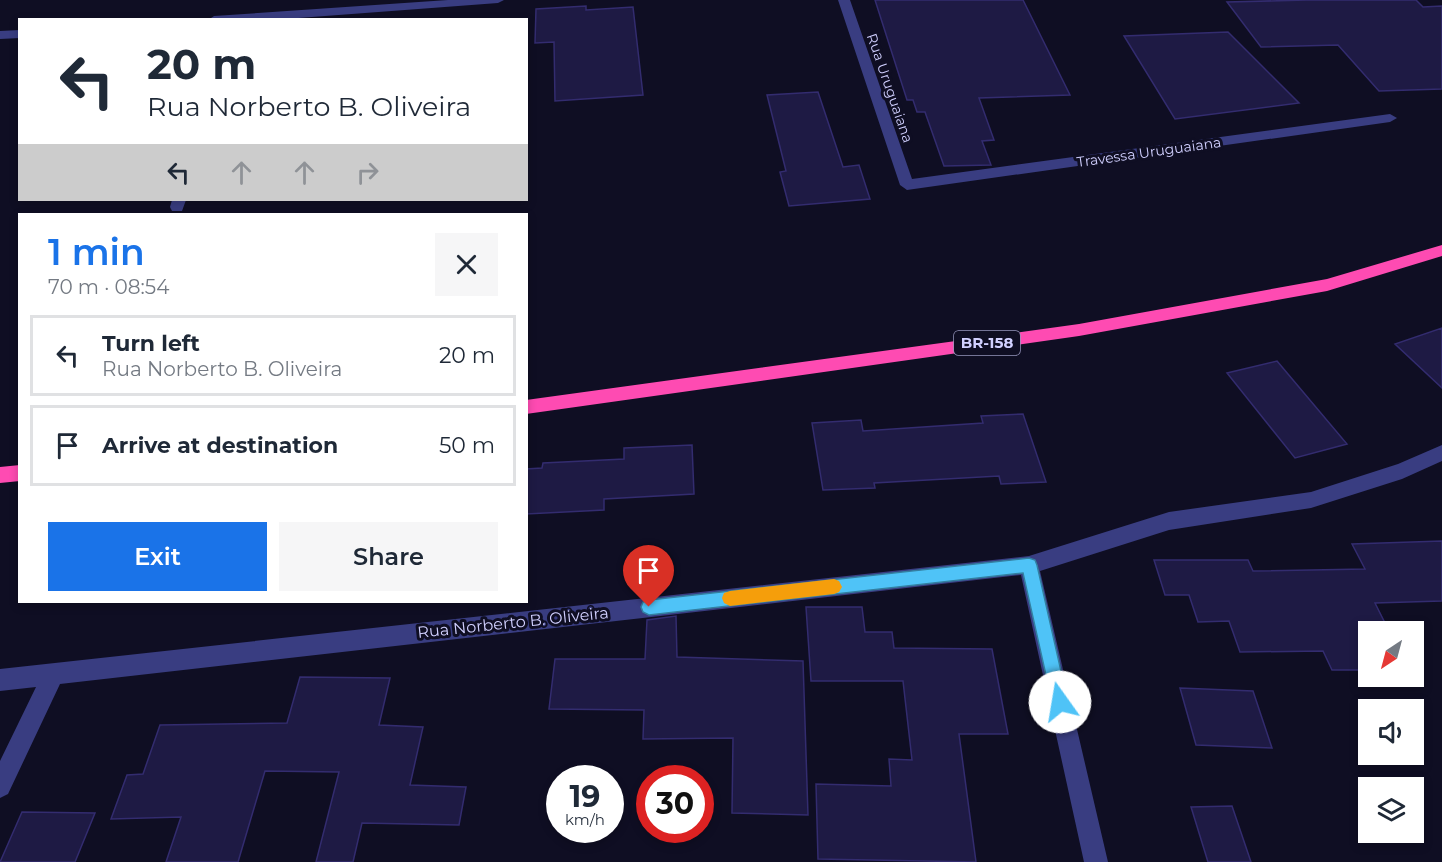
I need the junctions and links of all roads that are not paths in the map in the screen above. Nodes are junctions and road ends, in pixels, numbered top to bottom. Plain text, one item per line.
1 (498, 0) edge
2 (844, 0) edge
3 (240, 15) edge
4 (224, 18) edge
5 (18, 34) edge
6 (0, 35) edge
7 (1390, 118) dead end
8 (907, 185) joint
9 (1442, 250) edge
10 (528, 407) edge
11 (1442, 453) edge
12 (18, 473) edge
13 (0, 475) edge
14 (1029, 565) junction
15 (54, 673) junction
16 (0, 680) edge
17 (0, 786) edge
18 (1096, 862) edge

1 - 3 street
2 - 8 street, Rua Uruguaiana
3 - 4 street
5 - 6 street
7 - 8 street, Travessa Uruguaiana
9 - 10 highway, BR-158
11 - 14 street, Rua Norberto B. Oliveira
12 - 13 highway
14 - 15 street, Rua Norberto B. Oliveira
14 - 18 street
15 - 16 street, Rua Norberto B. Oliveira
15 - 17 street

